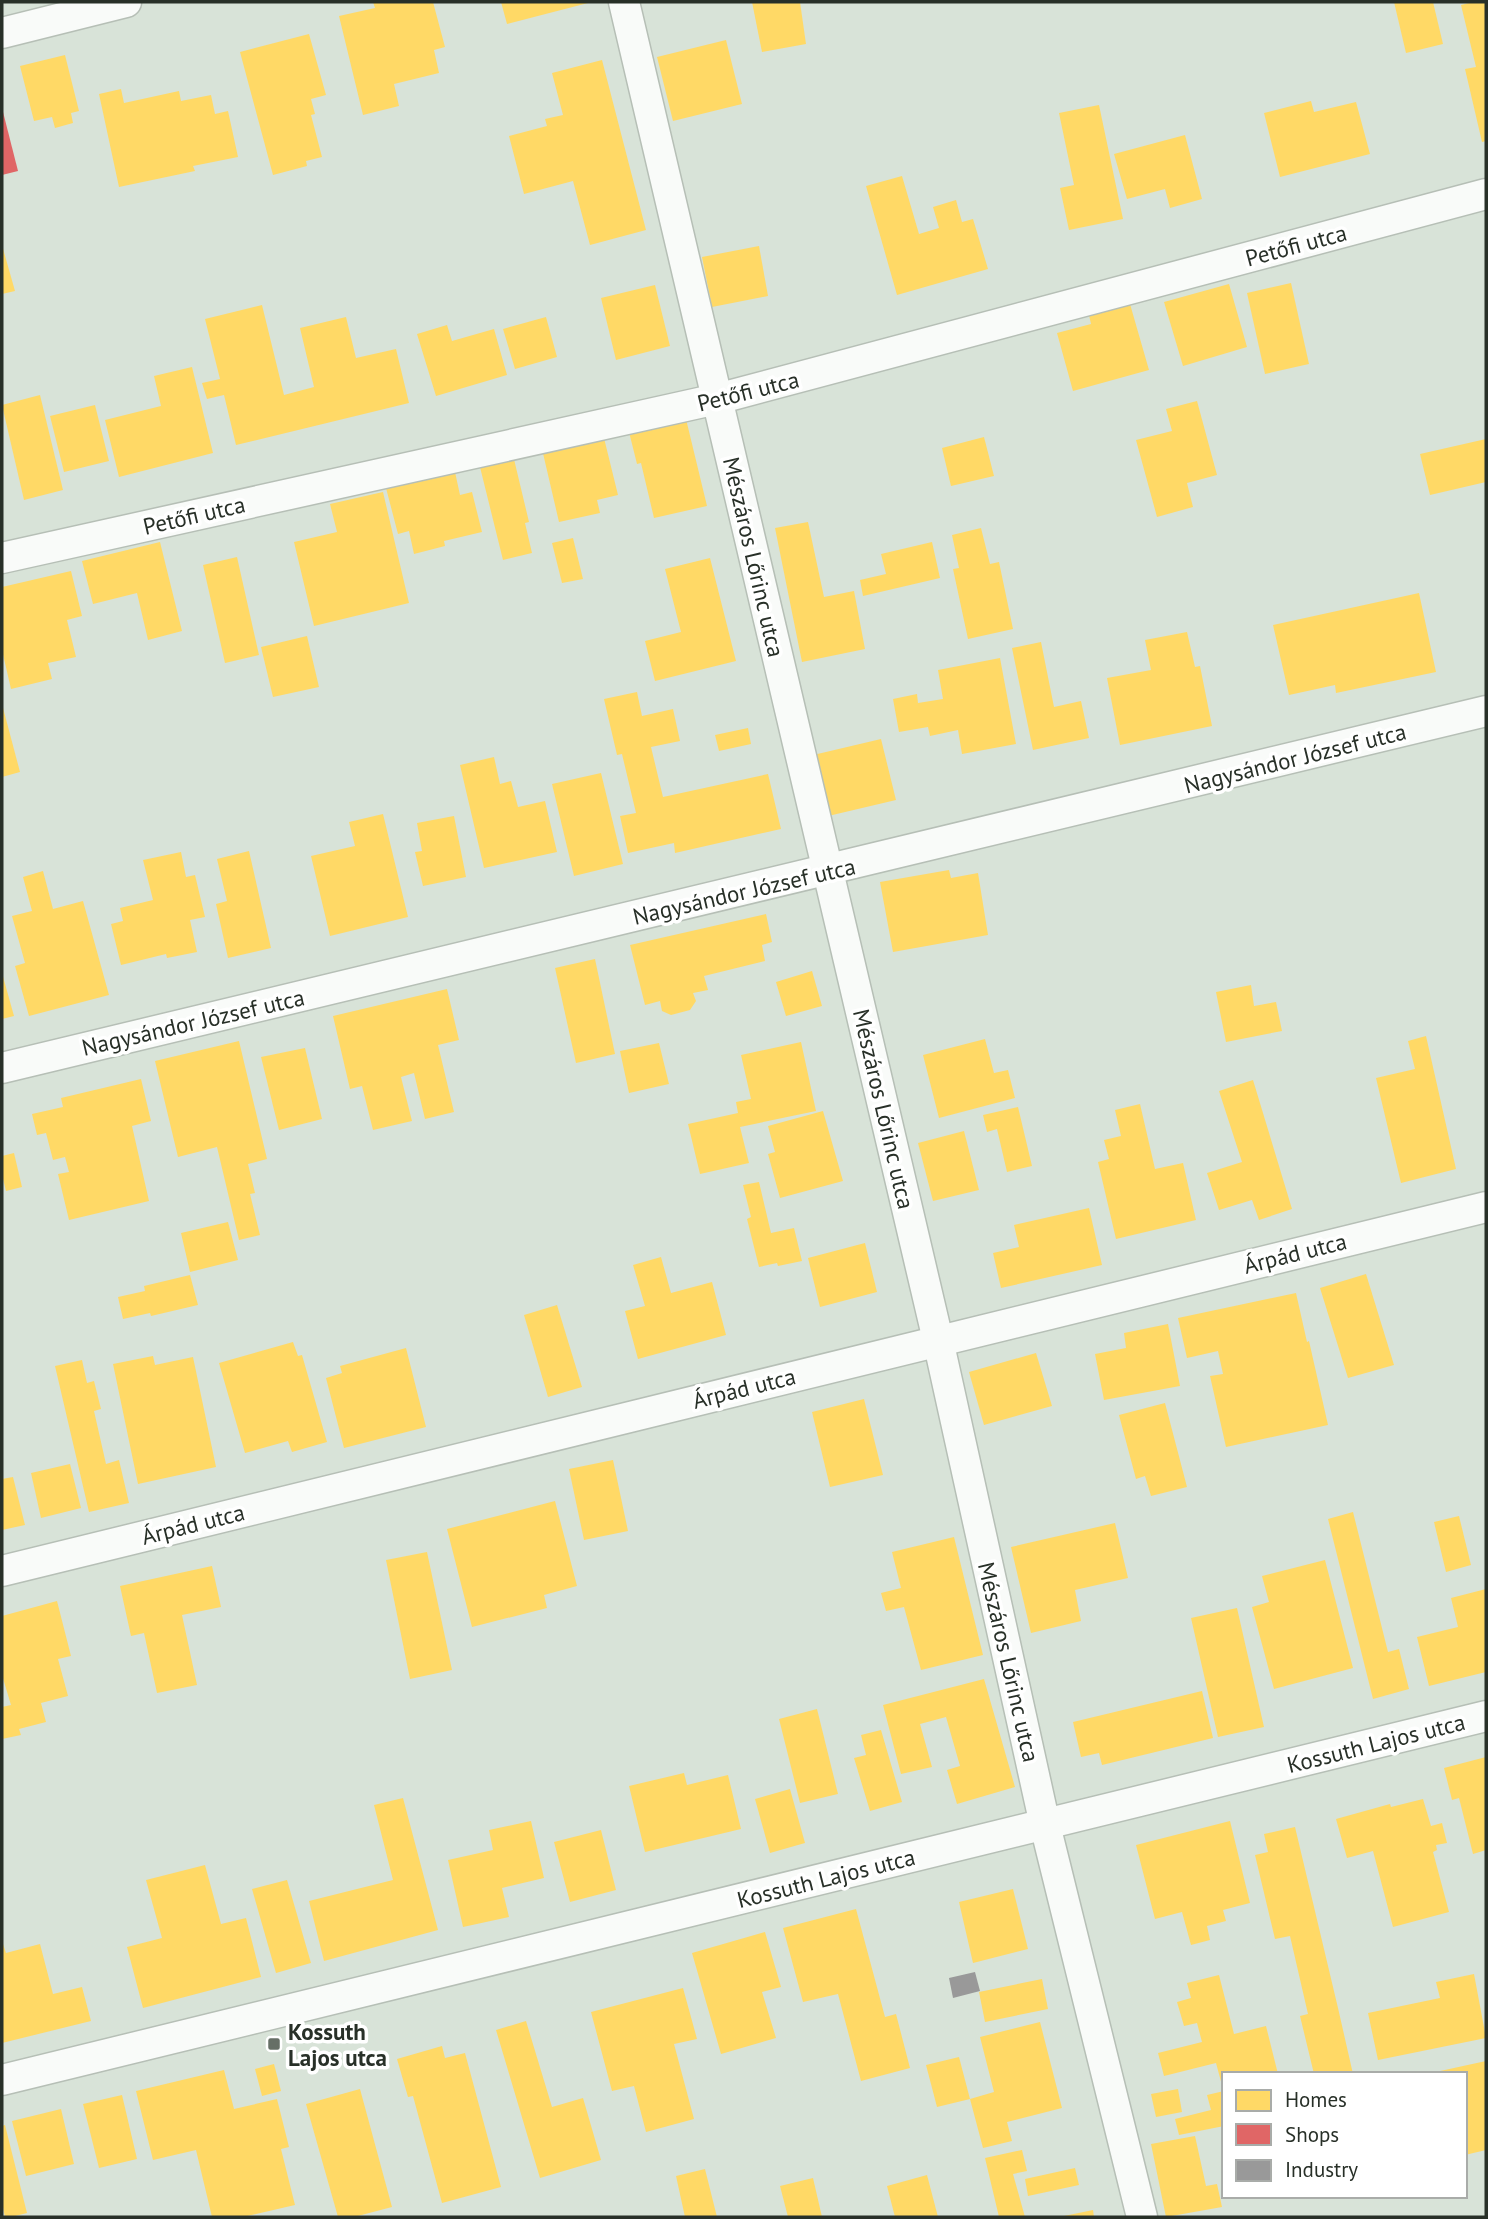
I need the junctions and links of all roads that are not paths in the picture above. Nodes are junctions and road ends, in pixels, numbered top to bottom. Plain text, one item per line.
1 (126, 2) edge
2 (624, 2) edge
3 (2, 33) edge
4 (1486, 194) edge
5 (717, 399) junction
6 (2, 558) edge
7 (1486, 711) edge
8 (828, 871) junction
9 (2, 1068) edge
10 (1486, 1207) edge
11 (938, 1340) junction
12 (2, 1571) edge
13 (1486, 1716) edge
14 (1045, 1825) junction
15 (2, 2080) edge
16 (1142, 2217) edge

1 - 3 street
2 - 5 street, Mészáros Lőrinc utca
4 - 5 street, Petőfi utca
5 - 6 street, Petőfi utca
5 - 8 street, Mészáros Lőrinc utca
7 - 8 street, Nagysándor József utca
8 - 9 street, Nagysándor József utca
8 - 11 street, Mészáros Lőrinc utca
10 - 11 street, Árpád utca
11 - 12 street, Árpád utca
11 - 14 street, Mészáros Lőrinc utca
13 - 14 street, Kossuth Lajos utca
14 - 15 street, Kossuth Lajos utca
14 - 16 street, Mészáros Lőrinc utca

